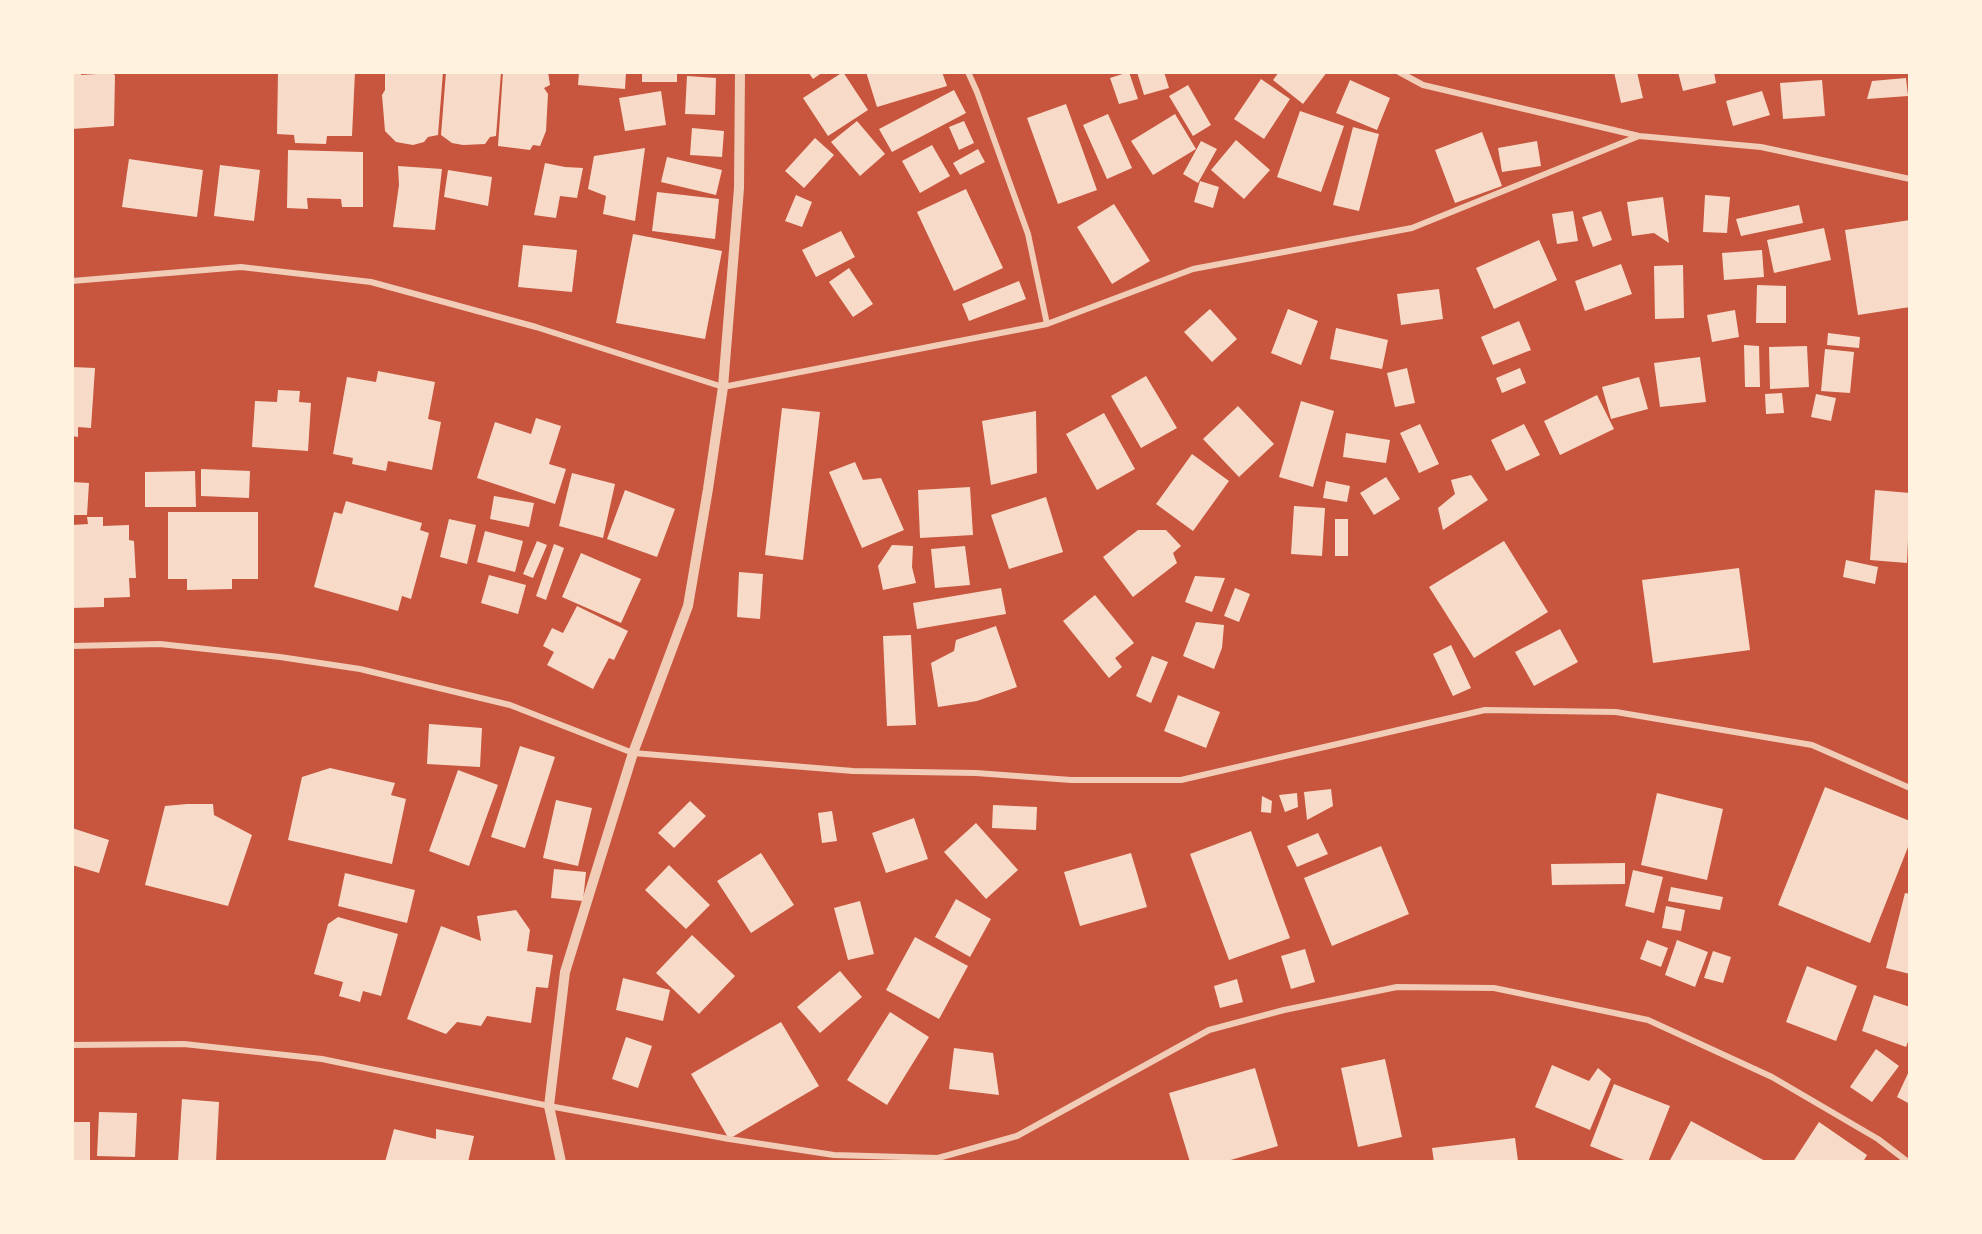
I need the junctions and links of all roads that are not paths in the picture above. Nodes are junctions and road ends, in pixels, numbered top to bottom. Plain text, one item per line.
1 (740, 72) edge
2 (968, 72) edge
3 (1399, 72) edge
4 (1639, 136) junction
5 (1910, 179) edge
6 (72, 281) edge
7 (1047, 324) junction
8 (723, 387) junction
9 (72, 646) edge
10 (633, 753) junction
11 (1910, 788) edge
12 (72, 1045) edge
13 (549, 1106) junction
14 (561, 1162) edge
15 (1908, 1162) edge

1 - 8 street
2 - 7 street
3 - 4 street
4 - 5 street
4 - 7 street
6 - 8 street
7 - 8 street
8 - 10 street
9 - 10 street
10 - 11 street
10 - 13 street
12 - 13 street
13 - 14 street
13 - 15 street

